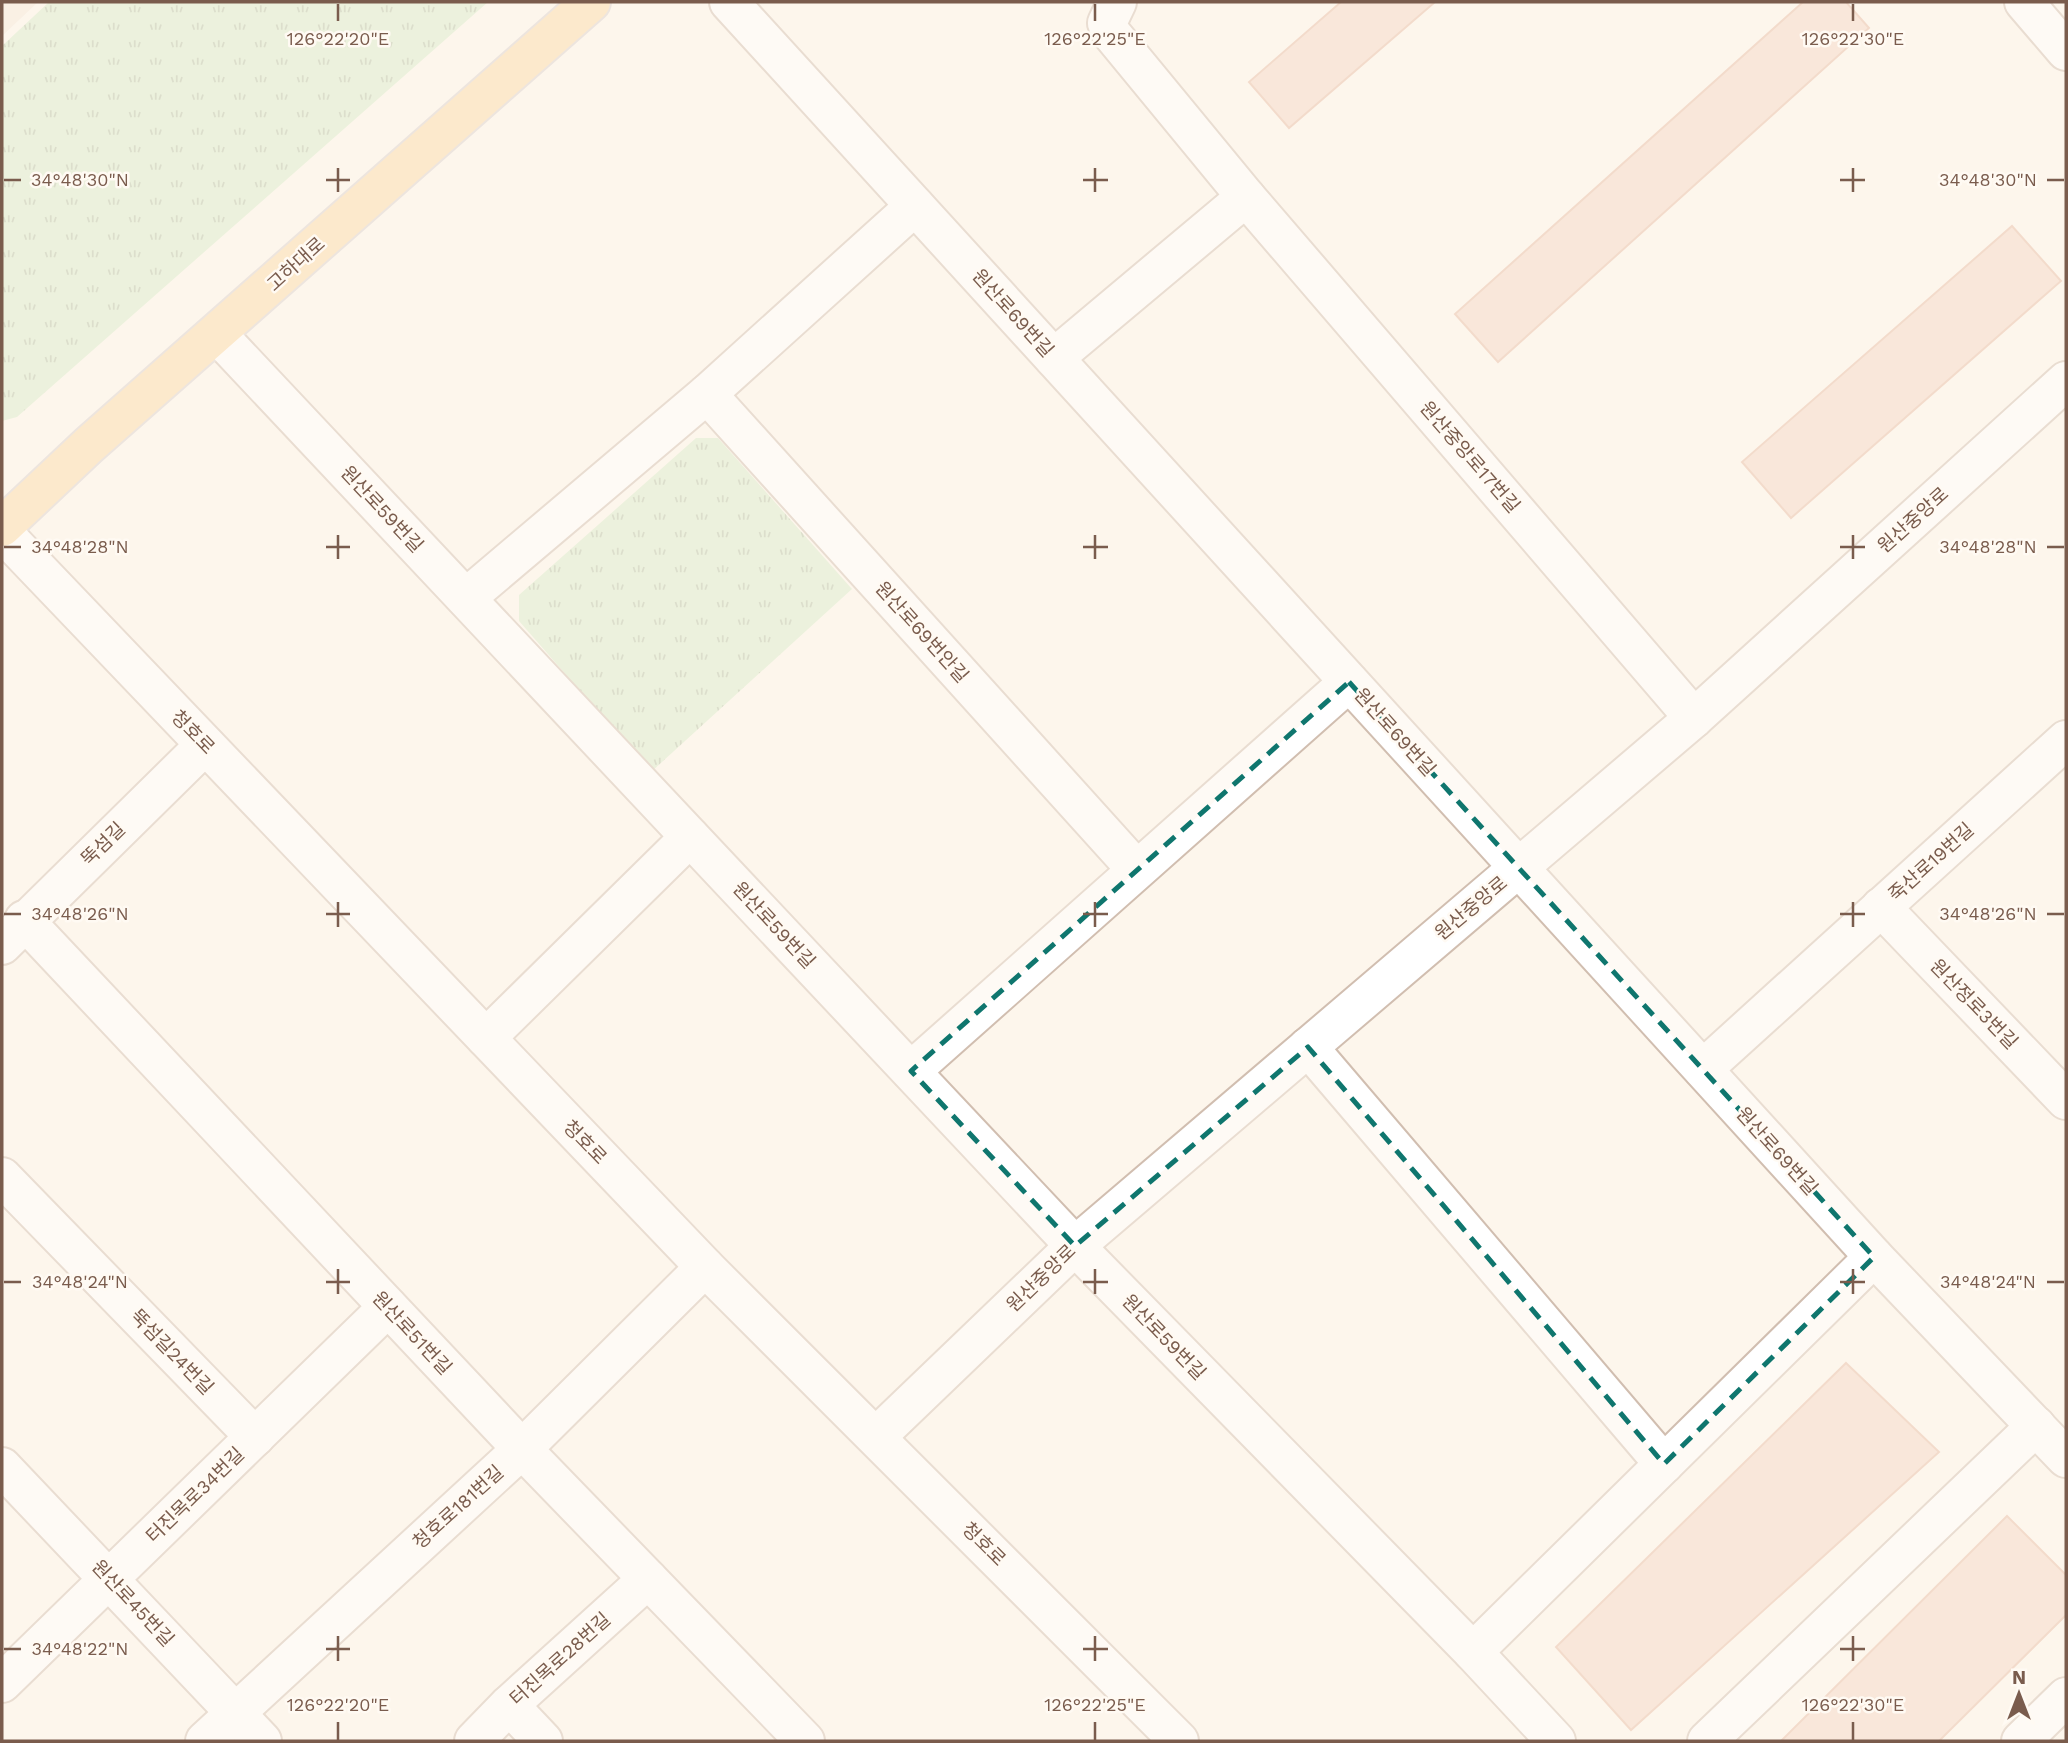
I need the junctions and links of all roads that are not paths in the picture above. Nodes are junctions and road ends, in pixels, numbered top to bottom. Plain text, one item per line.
1 (592, 2) edge
2 (729, 2) edge
3 (1117, 2) edge
4 (2024, 2) edge
5 (2066, 51) edge
6 (1246, 197) junction
7 (915, 206) junction
8 (217, 334) junction
9 (1054, 358) junction
10 (2066, 381) edge
11 (707, 394) junction
12 (2, 527) edge
13 (2, 532) edge
14 (466, 598) junction
15 (1349, 682) junction
16 (1694, 718) junction
17 (2066, 740) edge
18 (205, 745) junction
19 (690, 836) junction
20 (1518, 868) junction
21 (1136, 869) junction
22 (1881, 907) junction
23 (13, 933) edge
24 (486, 1038) junction
25 (1308, 1047) junction
26 (1703, 1069) junction
27 (911, 1071) junction
28 (2066, 1100) edge
29 (2, 1177) edge
30 (1075, 1246) junction
31 (1874, 1257) junction
32 (705, 1267) junction
33 (388, 1307) junction
34 (2036, 1426) junction
35 (877, 1436) junction
36 (255, 1437) junction
37 (522, 1448) junction
38 (2066, 1458) edge
39 (1664, 1464) junction
40 (2, 1466) edge
41 (110, 1578) junction
42 (648, 1579) junction
43 (1473, 1652) junction
44 (2, 1683) edge
45 (2066, 1698) edge
46 (509, 1705) junction
47 (234, 1712) junction
48 (205, 1741) edge
49 (262, 1741) edge
50 (474, 1741) edge
51 (542, 1741) edge
52 (805, 1741) edge
53 (1179, 1741) edge
54 (1556, 1741) edge
55 (1707, 1741) edge
56 (2021, 1741) edge

1 - 8 main road, 고하대로
2 - 7 street, 원산로69번길
3 - 6 street, 원산중앙로17번길
4 - 5 street
6 - 9 street
6 - 16 street, 원산중앙로17번길
7 - 9 street, 원산로69번길
7 - 11 street
8 - 12 main road, 고하대로
8 - 14 street, 원산로59번길
9 - 15 street, 원산로69번길
10 - 16 street, 원산중앙로
11 - 14 street
11 - 21 street, 원산로69번안길
13 - 18 street, 청호로
14 - 19 street, 원산로59번길
15 - 20 street, 원산로69번길
15 - 21 street
16 - 20 street, 원산중앙로
17 - 22 street, 죽산로19번길
18 - 23 street, 뚝섬길
18 - 24 street, 청호로
19 - 24 street
19 - 27 street, 원산로59번길
20 - 25 street, 원산중앙로
20 - 26 street, 원산로69번길
21 - 27 street
22 - 26 street, 죽산로19번길
22 - 28 street, 원산정로3번길
23 - 33 street, 원산로51번길
24 - 32 street, 청호로
25 - 30 street, 원산중앙로
25 - 39 street
26 - 31 street, 원산로69번길
27 - 30 street, 원산로59번길
29 - 36 street, 뚝섬길24번길
30 - 35 street, 원산중앙로
30 - 43 street, 원산로59번길
31 - 34 street, 원산로69번길
31 - 39 street
32 - 35 street, 청호로
32 - 37 street, 청호로181번길
33 - 36 street, 터진목로34번길
33 - 37 street, 원산로51번길
34 - 38 street, 원산로69번길
34 - 55 street
35 - 53 street, 청호로
36 - 41 street, 터진목로34번길
37 - 42 street, 원산로51번길
37 - 47 street, 청호로181번길
39 - 43 street
40 - 41 street, 원산로45번길
41 - 44 street, 터진목로34번길
41 - 47 street, 원산로45번길
42 - 46 street, 터진목로28번길
42 - 52 street, 원산로51번길
43 - 54 street, 원산로59번길
45 - 56 street
46 - 50 street, 터진목로28번길
46 - 51 street
47 - 48 street, 청호로181번길
47 - 49 street, 원산로45번길

